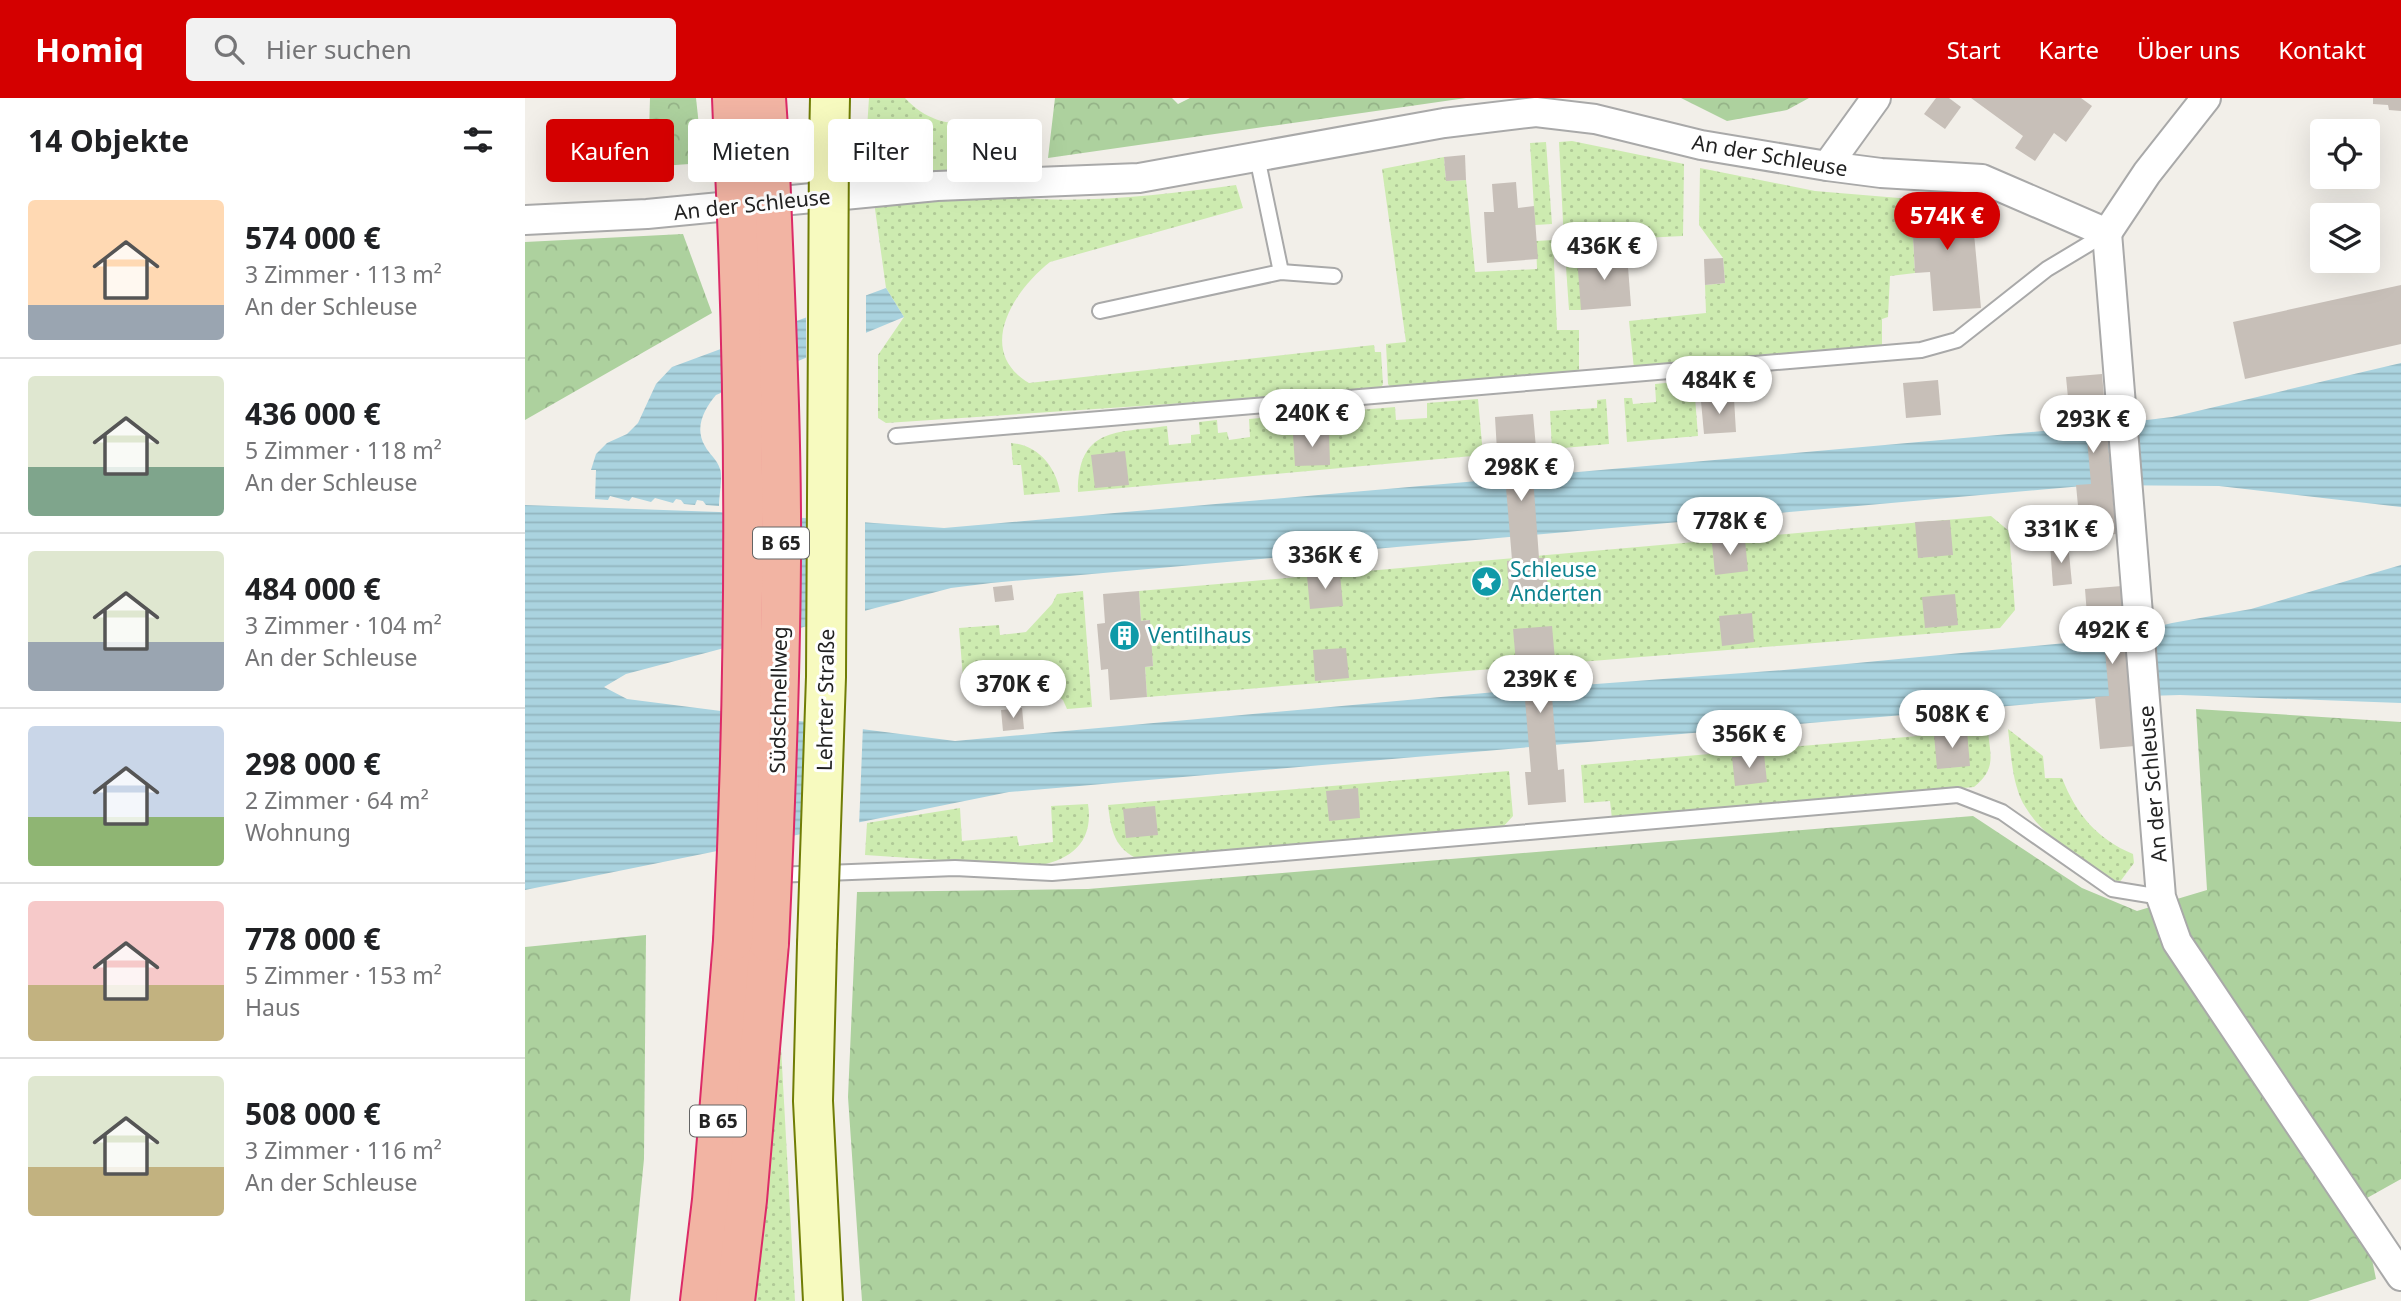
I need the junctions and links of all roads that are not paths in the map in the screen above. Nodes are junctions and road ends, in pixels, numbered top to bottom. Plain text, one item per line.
1 (731, 98) edge
2 (766, 98) edge
3 (830, 98) edge
4 (1876, 98) edge
5 (2206, 98) edge
6 (740, 119) edge
7 (759, 119) edge
8 (1257, 157) junction
9 (1827, 166) junction
10 (750, 182) edge
11 (525, 220) edge
12 (2107, 233) junction
13 (1281, 272) junction
14 (1334, 276) dead end
15 (1100, 311) dead end
16 (895, 436) dead end
17 (719, 878) dead end
18 (2161, 897) junction
19 (751, 942) junction
20 (2401, 1276) edge
21 (700, 1301) edge
22 (735, 1301) edge
23 (823, 1301) edge

1 - 6 highway, Südschnellweg / B 65
2 - 7 highway, Südschnellweg / B 65
3 - 23 main road, Lehrter Straße, bridge
4 - 9 street
5 - 12 street
8 - 9 street, An der Schleuse
8 - 11 street, An der Schleuse
8 - 13 lane
9 - 12 street, An der Schleuse
10 - 19 highway, Südschnellweg / B 65, bridge
12 - 16 lane
12 - 18 street, An der Schleuse
13 - 14 lane
13 - 15 lane
17 - 18 lane
18 - 20 street, An der Schleuse
19 - 21 highway, Südschnellweg / B 65
19 - 22 highway, Südschnellweg / B 65

